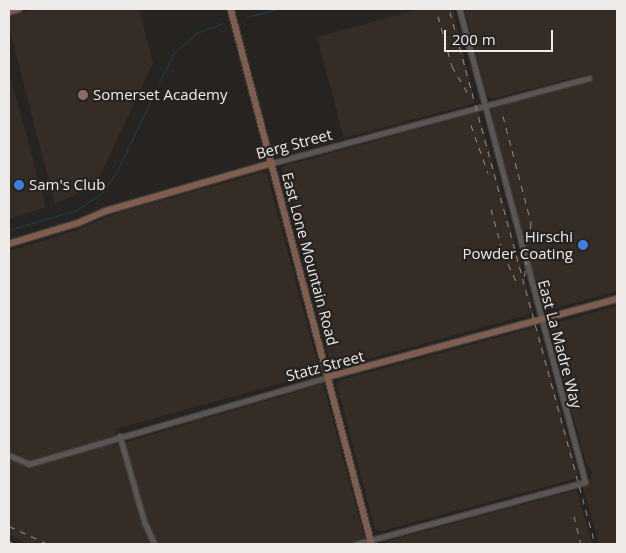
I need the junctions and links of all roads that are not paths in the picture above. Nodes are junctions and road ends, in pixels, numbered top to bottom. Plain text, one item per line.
1 (19, 9) edge
2 (231, 9) edge
3 (459, 9) edge
4 (9, 12) edge
5 (589, 78) dead end
6 (484, 106) junction
7 (272, 163) junction
8 (9, 244) edge
9 (617, 299) edge
10 (540, 320) junction
11 (328, 377) junction
12 (120, 436) junction
13 (9, 455) edge
14 (371, 542) edge
15 (155, 544) edge
16 (356, 544) edge

1 - 4 street
2 - 7 street, East Lone Mountain Road
3 - 6 street, East La Madre Way
5 - 6 street, Berg Street
6 - 7 street, Berg Street
6 - 10 street, East La Madre Way
7 - 8 street, Berg Street
7 - 11 street, East Lone Mountain Road
9 - 10 street, Statz Street
10 - 11 street, Statz Street
10 - 14 street, East La Madre Way
11 - 12 street, Statz Street
11 - 14 street, East Lone Mountain Road
12 - 13 street, Statz Street
12 - 15 street
14 - 16 street

